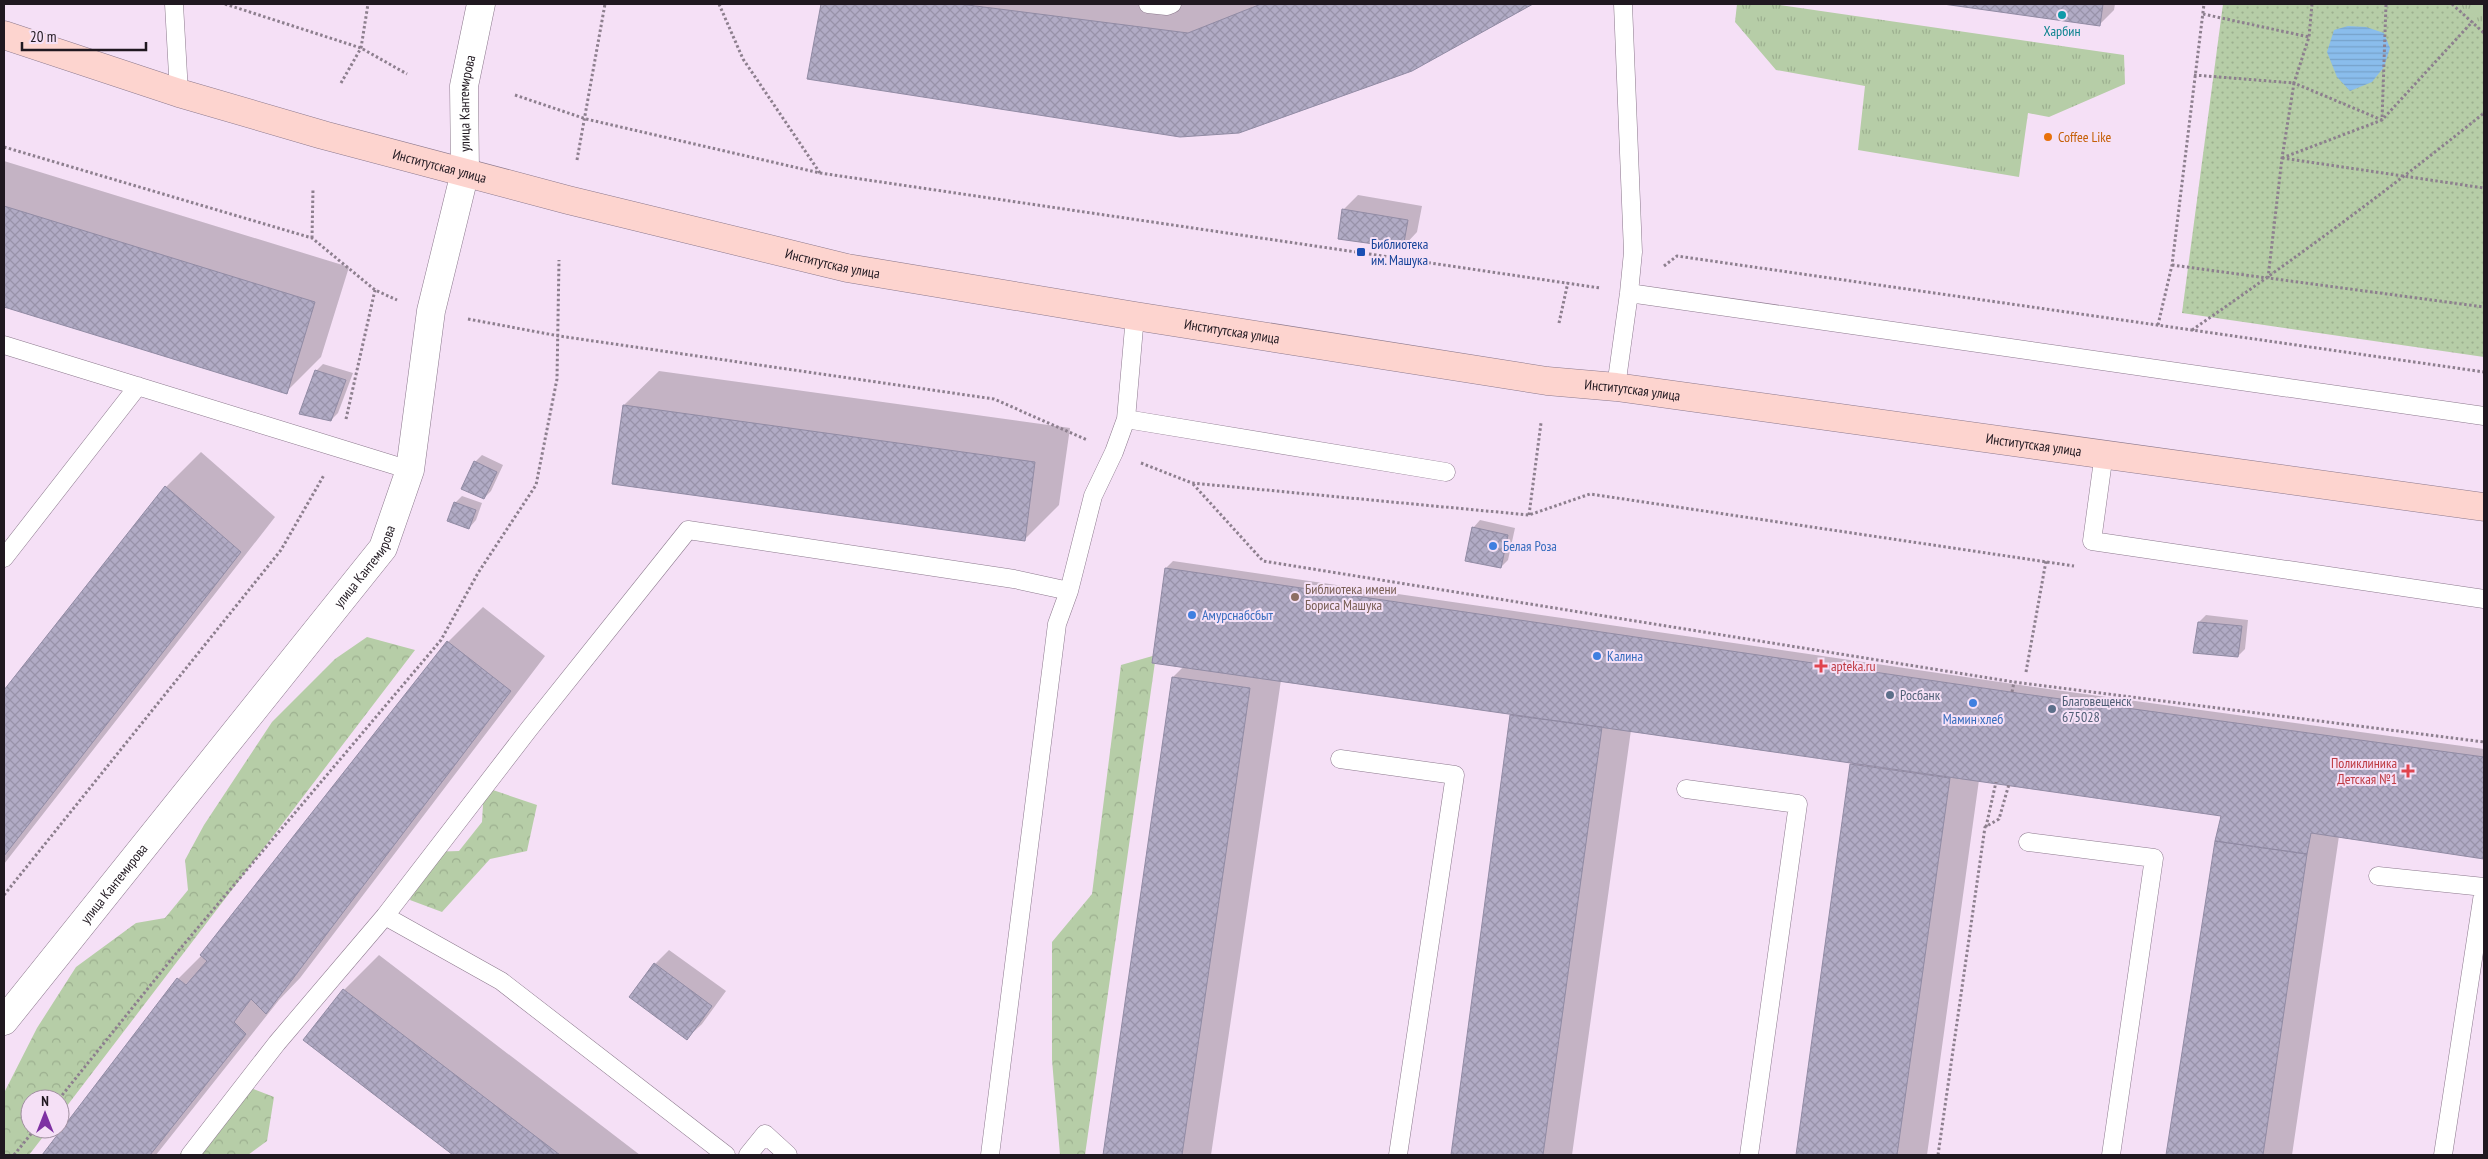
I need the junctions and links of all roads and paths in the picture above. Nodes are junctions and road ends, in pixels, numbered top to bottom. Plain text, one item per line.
1 (174, 4) edge
2 (225, 4) edge
3 (368, 4) edge
4 (481, 4) edge
5 (605, 4) edge
6 (719, 4) edge
7 (1148, 4) edge
8 (1172, 4) edge
9 (1623, 4) edge
10 (2204, 4) edge
11 (2312, 4) edge
12 (2386, 4) edge
13 (2452, 4) edge
14 (2203, 14) junction
15 (2473, 22) junction
16 (2484, 33) edge
17 (4, 35) edge
18 (2309, 37) junction
19 (361, 48) junction
20 (407, 74) dead end
21 (2194, 75) junction
22 (342, 83) dead end
23 (2294, 83) junction
24 (179, 93) junction
25 (515, 95) dead end
26 (2484, 113) edge
27 (586, 119) junction
28 (2382, 120) junction
29 (4, 147) edge
30 (2282, 158) junction
31 (577, 160) dead end
32 (465, 172) junction
33 (820, 173) junction
34 (2405, 177) junction
35 (2484, 188) edge
36 (313, 189) dead end
37 (312, 238) junction
38 (559, 260) dead end
39 (2172, 265) junction
40 (2268, 278) junction
41 (1568, 282) junction
42 (375, 290) junction
43 (1629, 293) junction
44 (405, 303) dead end
45 (2484, 307) edge
46 (1135, 316) junction
47 (1559, 323) dead end
48 (2158, 325) junction
49 (2192, 330) junction
50 (4, 344) edge
51 (2484, 372) edge
52 (138, 386) junction
53 (1616, 387) junction
54 (2484, 416) edge
55 (1126, 418) junction
56 (1541, 423) dead end
57 (339, 449) junction
58 (2104, 453) junction
59 (410, 470) junction
60 (1446, 472) dead end
61 (1192, 483) dead end
62 (2484, 507) edge
63 (1530, 515) dead end
64 (4, 558) edge
65 (2046, 562) dead end
66 (1069, 591) junction
67 (2484, 599) edge
68 (2026, 672) dead end
69 (2014, 682) junction
70 (2012, 692) dead end
71 (2484, 742) edge
72 (1340, 759) dead end
73 (1996, 782) dead end
74 (2009, 784) dead end
75 (1686, 789) dead end
76 (1986, 827) junction
77 (2028, 842) dead end
78 (2378, 876) dead end
79 (4, 895) edge
80 (385, 916) junction
81 (4, 1020) edge
82 (67, 1089) edge
83 (27, 1139) edge
84 (14, 1155) edge
85 (190, 1155) edge
86 (726, 1155) edge
87 (748, 1155) edge
88 (788, 1155) edge
89 (990, 1155) edge
90 (1398, 1155) edge
91 (1749, 1155) edge
92 (1938, 1155) edge
93 (2111, 1155) edge
94 (2443, 1155) edge

1 - 24 lane
2 - 19 path
3 - 19 path
4 - 32 street, улица Кантемирова
5 - 27 path
6 - 33 path
7 - 8 lane
9 - 43 lane
10 - 14 path
11 - 18 path
12 - 28 path
13 - 15 path
14 - 18 path
14 - 21 path
15 - 16 path
15 - 28 path
17 - 24 main road, Институтская улица
18 - 23 path
19 - 20 path
19 - 22 path
21 - 23 path
21 - 39 path
23 - 28 path
23 - 30 path
24 - 32 main road, Институтская улица
25 - 27 path
26 - 34 path
27 - 31 path
27 - 33 path
28 - 30 path
29 - 37 path
30 - 34 path
30 - 40 path
32 - 46 main road, Институтская улица
32 - 59 street, улица Кантемирова
33 - 41 path
34 - 35 path
34 - 40 path
36 - 37 path
37 - 42 path
38 - 82 path
39 - 40 path
39 - 48 path
40 - 45 path
40 - 49 path
41 - 43 path
41 - 47 path
42 - 44 path
42 - 57 path
43 - 48 path
43 - 53 lane
43 - 54 lane
46 - 53 main road, Институтская улица
46 - 55 lane
48 - 49 path
49 - 51 path
50 - 52 lane
52 - 57 lane
52 - 64 lane
53 - 58 main road, Институтская улица
55 - 60 lane
55 - 66 lane
56 - 63 path
57 - 59 lane
57 - 79 path
58 - 62 main road, Институтская улица
58 - 67 lane
59 - 81 street, улица Кантемирова
61 - 69 path
65 - 68 path
66 - 80 lane
66 - 89 lane
69 - 70 path
69 - 71 path
72 - 90 lane
73 - 76 path
74 - 76 path
75 - 91 lane
76 - 92 path
77 - 93 lane
78 - 94 lane
80 - 85 lane
80 - 86 lane
83 - 84 path
87 - 88 lane

